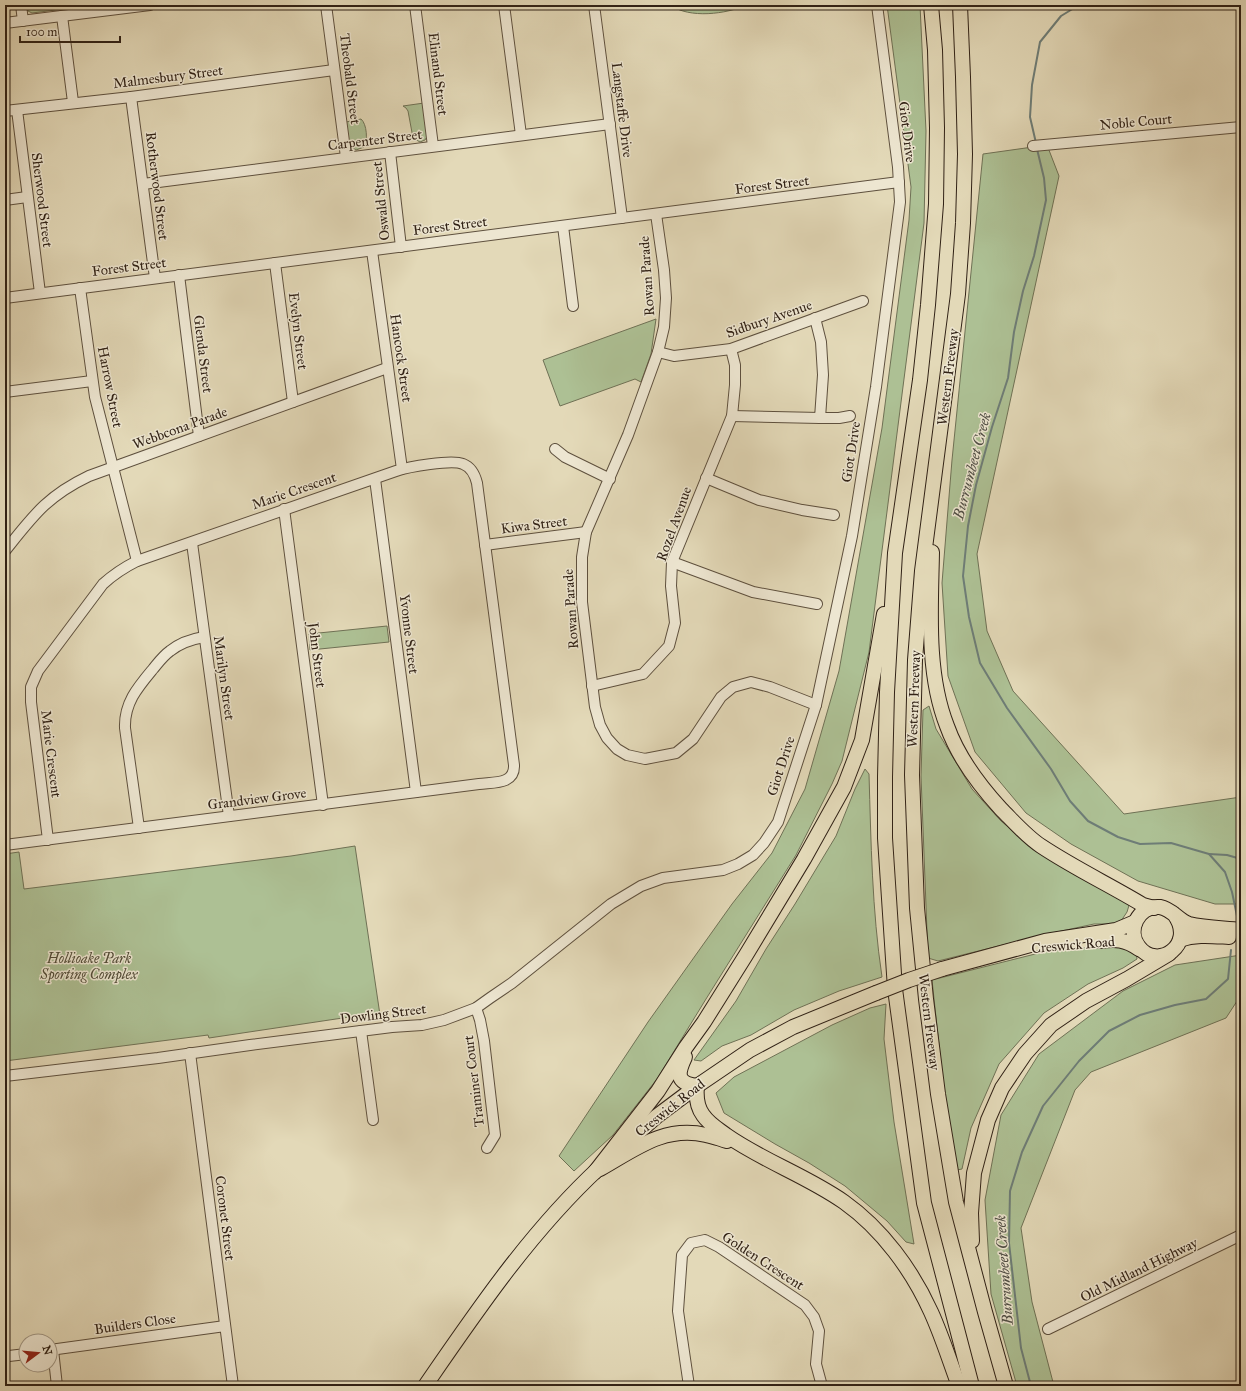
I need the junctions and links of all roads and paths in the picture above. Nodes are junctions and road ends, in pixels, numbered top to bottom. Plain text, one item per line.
1 (20, 5) edge
2 (150, 5) edge
3 (326, 5) edge
4 (415, 5) edge
5 (504, 5) edge
6 (594, 5) edge
7 (877, 5) edge
8 (931, 5) edge
9 (960, 5) edge
10 (62, 16) junction
11 (23, 21) junction
12 (5, 23) edge
13 (334, 70) junction
14 (131, 97) junction
15 (73, 102) junction
16 (17, 110) junction
17 (5, 111) edge
18 (610, 124) junction
19 (1241, 126) edge
20 (521, 135) junction
21 (433, 146) junction
22 (1033, 146) dead end
23 (390, 152) junction
24 (346, 157) junction
25 (899, 182) junction
26 (143, 184) junction
27 (27, 197) junction
28 (5, 200) edge
29 (656, 214) junction
30 (622, 218) junction
31 (563, 226) junction
32 (400, 247) junction
33 (372, 251) junction
34 (275, 263) junction
35 (179, 275) junction
36 (154, 278) junction
37 (80, 288) junction
38 (40, 293) junction
39 (5, 298) edge
40 (863, 301) dead end
41 (573, 306) dead end
42 (815, 318) junction
43 (731, 349) junction
44 (658, 352) junction
45 (387, 368) junction
46 (92, 381) junction
47 (5, 392) edge
48 (293, 402) junction
49 (732, 416) junction
50 (850, 416) dead end
51 (820, 418) junction
52 (200, 436) junction
53 (555, 449) dead end
54 (113, 467) junction
55 (402, 469) junction
56 (375, 478) junction
57 (706, 478) junction
58 (610, 479) junction
59 (933, 483) junction
60 (284, 509) junction
61 (834, 515) dead end
62 (586, 532) junction
63 (192, 543) junction
64 (6, 545) edge
65 (485, 545) junction
66 (895, 553) junction
67 (138, 561) junction
68 (672, 562) junction
69 (817, 604) dead end
70 (204, 637) junction
71 (592, 686) junction
72 (816, 705) junction
73 (514, 780) joint
74 (416, 792) junction
75 (322, 805) junction
76 (229, 816) junction
77 (139, 828) junction
78 (48, 840) junction
79 (5, 845) edge
80 (723, 870) joint
81 (1154, 908) junction
82 (1174, 914) junction
83 (1135, 922) junction
84 (1241, 930) edge
85 (1241, 937) edge
86 (1180, 940) junction
87 (1139, 949) junction
88 (1005, 952) junction
89 (1169, 954) junction
90 (476, 1008) junction
91 (704, 1022) junction
92 (361, 1031) junction
93 (190, 1053) junction
94 (5, 1076) edge
95 (697, 1086) junction
96 (373, 1120) dead end
97 (741, 1146) junction
98 (487, 1148) dead end
99 (595, 1172) junction
100 (1241, 1235) edge
101 (974, 1271) junction
102 (225, 1326) junction
103 (1048, 1330) dead end
104 (58, 1349) edge
105 (18, 1355) edge
106 (9, 1356) dead end
107 (55, 1373) edge
108 (57, 1386) edge
109 (233, 1386) edge
110 (425, 1386) edge
111 (688, 1386) edge
112 (822, 1386) edge
113 (959, 1386) edge
114 (972, 1386) edge
115 (1006, 1386) edge

1 - 11 street
2 - 10 street
3 - 13 street, Theobald Street
4 - 21 street, Elinand Street
5 - 20 street
6 - 18 street, Langstaffe Drive
7 - 25 street, Giot Drive
8 - 66 highway, Western Freeway
9 - 59 highway, Western Freeway
10 - 11 street
10 - 15 street
11 - 12 street
13 - 14 street, Malmesbury Street
13 - 24 street, Theobald Street
14 - 15 street, Malmesbury Street
14 - 26 street, Rotherwood Street
15 - 16 street, Malmesbury Street
16 - 17 street, Malmesbury Street
16 - 27 street, Sherwood Street
18 - 20 street, Carpenter Street
18 - 30 street, Langstaffe Drive
19 - 22 street, Noble Court
20 - 21 street, Carpenter Street
21 - 23 street, Carpenter Street
23 - 24 street, Carpenter Street
23 - 32 street, Oswald Street
24 - 26 street, Carpenter Street
25 - 29 street, Forest Street
25 - 72 street, Giot Drive
26 - 36 street, Rotherwood Street
27 - 28 street
27 - 38 street, Sherwood Street
29 - 30 street, Forest Street
29 - 44 street, Rowan Parade
30 - 31 street, Forest Street
31 - 32 street, Forest Street
31 - 41 street
32 - 33 street, Forest Street
33 - 34 street, Forest Street
33 - 45 street, Hancock Street
34 - 35 street, Forest Street
34 - 48 street, Evelyn Street
35 - 36 street, Forest Street
35 - 52 street, Glenda Street
36 - 37 street, Forest Street
37 - 38 street, Forest Street
37 - 46 street, Harrow Street
38 - 39 street, Forest Street
40 - 42 street, Sidbury Avenue
42 - 43 street, Sidbury Avenue
42 - 51 street
43 - 44 street, Sidbury Avenue
43 - 49 street, Rozel Avenue
44 - 58 street, Rowan Parade
45 - 48 street, Webbcona Parade
45 - 55 street, Hancock Street
46 - 47 street
46 - 54 street, Harrow Street
48 - 52 street, Webbcona Parade
49 - 51 street
49 - 57 street, Rozel Avenue
50 - 51 street
52 - 54 street, Webbcona Parade
53 - 58 street
54 - 64 street, Webbcona Parade
54 - 67 street, Harrow Street
55 - 56 street, Marie Crescent
55 - 65 street, Marie Crescent
56 - 60 street, Marie Crescent
56 - 74 street, Yvonne Street
57 - 61 street
57 - 68 street, Rozel Avenue
58 - 62 street, Rowan Parade
59 - 81 highway
59 - 101 highway, Western Freeway
60 - 63 street, Marie Crescent
60 - 75 street, John Street
62 - 65 street, Kiwa Street
62 - 71 street, Rowan Parade
63 - 67 street, Marie Crescent
63 - 70 street, Marilyn Street
65 - 73 street, Marie Crescent
66 - 91 highway
66 - 114 highway, Western Freeway
67 - 78 street, Marie Crescent
68 - 69 street
68 - 71 street, Rozel Avenue
70 - 76 street, Marilyn Street
70 - 77 street
71 - 72 street, Rowan Parade
72 - 80 street, Giot Drive
73 - 74 street, Grandview Grove
74 - 75 street, Grandview Grove
75 - 76 street, Grandview Grove
76 - 77 street, Grandview Grove
77 - 78 street, Grandview Grove
78 - 79 street, Grandview Grove
80 - 90 street, Dowling Street
81 - 82 highway
81 - 83 highway
82 - 84 highway
82 - 86 highway
83 - 87 highway
83 - 88 highway, Creswick Road
85 - 86 highway
86 - 89 highway
87 - 88 highway, Creswick Road
87 - 89 highway
88 - 95 highway, Creswick Road, bridge
89 - 101 highway
90 - 92 street, Dowling Street
90 - 98 street, Traminer Court
91 - 95 highway
91 - 99 highway
92 - 93 street, Dowling Street
92 - 96 street
93 - 94 street, Dowling Street
93 - 102 street, Coronet Street
95 - 97 highway
95 - 99 highway, Creswick Road
97 - 99 highway
97 - 113 highway
99 - 110 highway, Creswick Road
100 - 103 street, Old Midland Highway
101 - 115 highway, Western Freeway
102 - 104 street, Builders Close
102 - 109 street, Coronet Street
105 - 106 street
107 - 108 street
111 - 112 street, Golden Crescent

